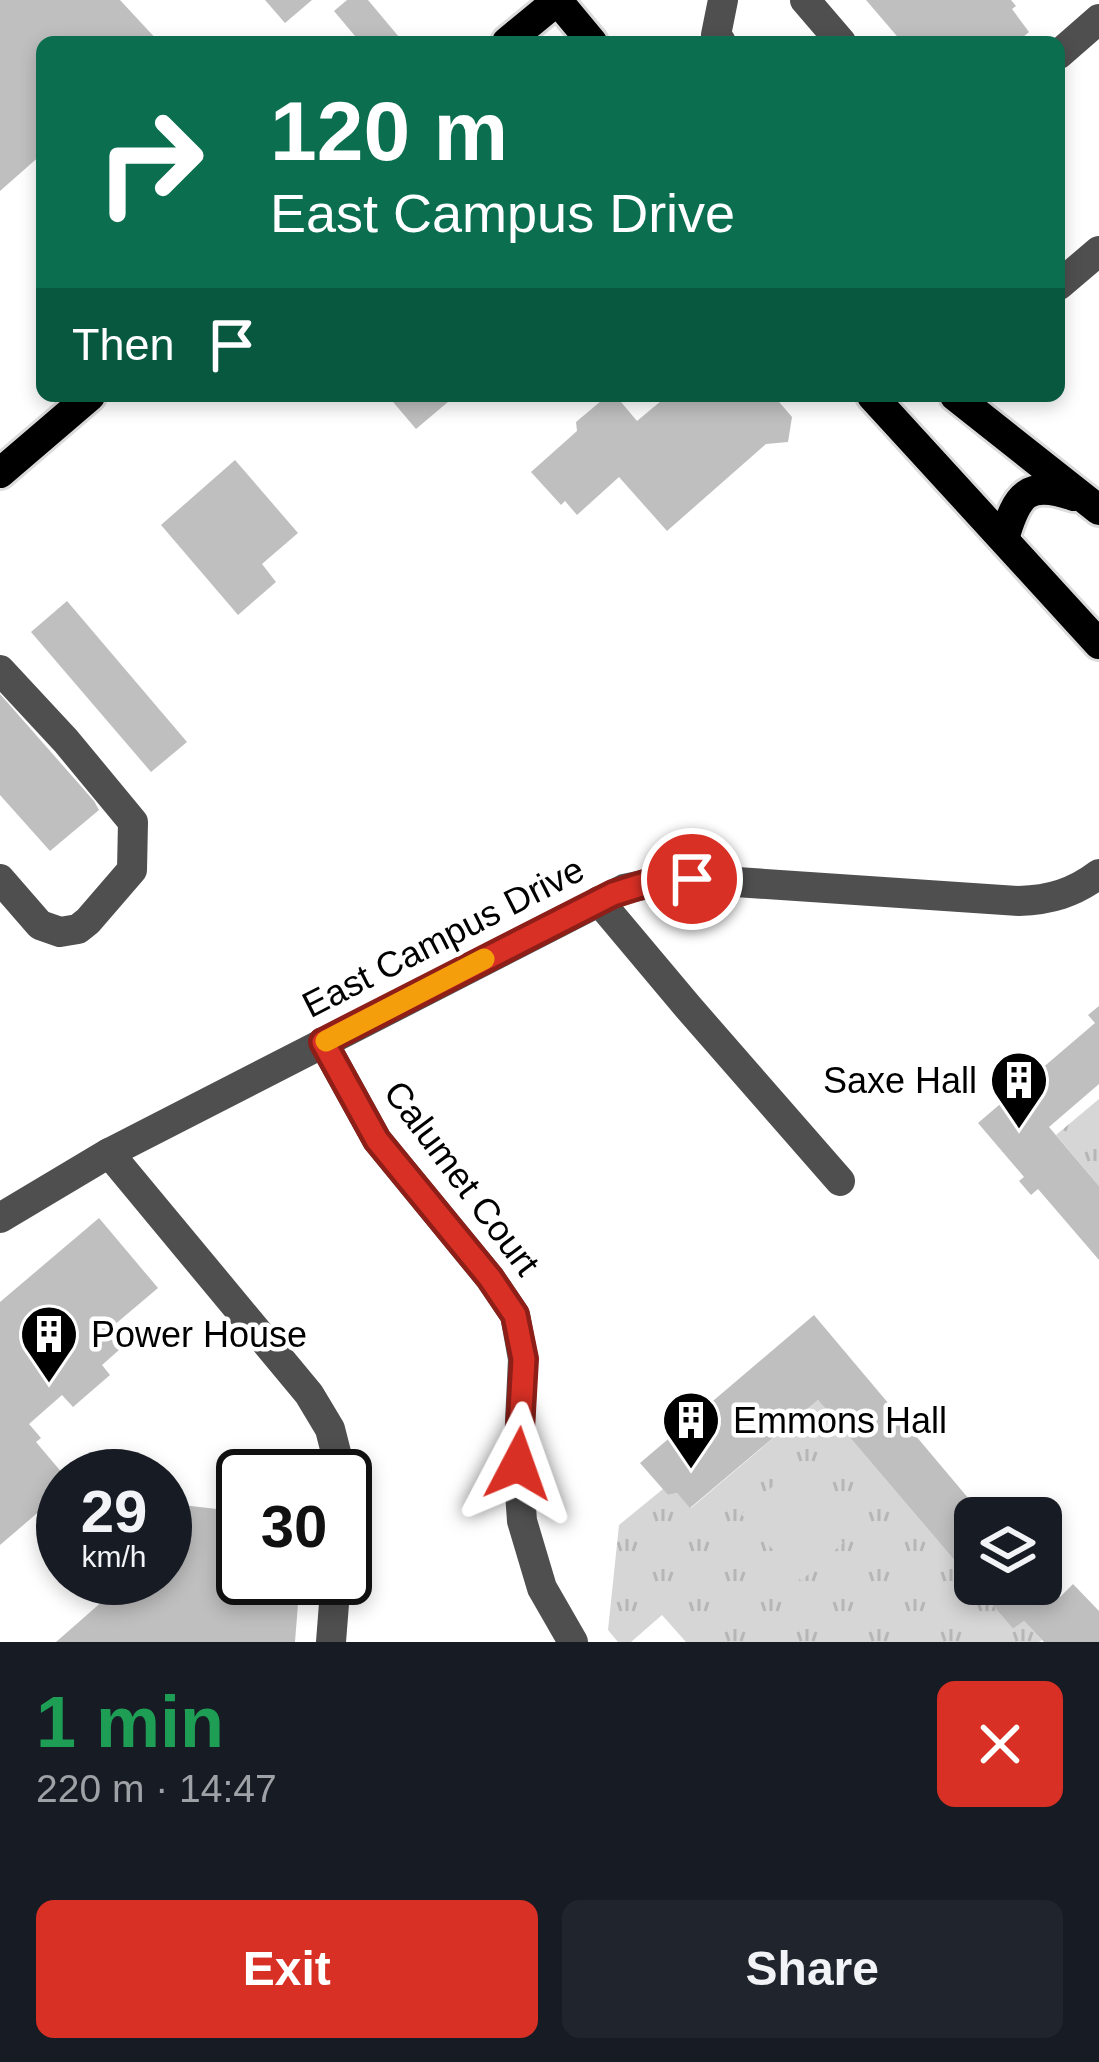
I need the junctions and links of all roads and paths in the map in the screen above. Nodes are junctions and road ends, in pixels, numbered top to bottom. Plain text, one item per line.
1 (558, 0) edge
2 (723, 0) edge
3 (805, 0) edge
4 (1099, 19) edge
5 (514, 36) edge
6 (587, 36) edge
7 (717, 36) edge
8 (836, 36) edge
9 (1065, 49) edge
10 (1099, 251) edge
11 (1065, 280) edge
12 (83, 402) edge
13 (878, 402) edge
14 (963, 402) edge
15 (0, 473) edge
16 (1092, 505) edge
17 (1004, 539) junction
18 (1099, 644) edge
19 (0, 670) edge
20 (1099, 874) edge
21 (0, 879) edge
22 (599, 901) junction
23 (323, 1042) junction
24 (109, 1153) junction
25 (841, 1181) dead end
26 (0, 1218) edge
27 (338, 1449) edge
28 (334, 1605) edge
29 (331, 1642) edge
30 (573, 1642) edge

1 - 5 main road
1 - 6 main road
2 - 7 street
3 - 8 street
4 - 9 street
10 - 11 street
12 - 15 main road
13 - 17 main road
14 - 16 main road
16 - 17 main road
17 - 18 main road
19 - 21 street
20 - 22 street, East Campus Drive
22 - 23 street, East Campus Drive
22 - 25 street
23 - 24 street, East Campus Drive
23 - 30 street, Calumet Court
24 - 26 street, East Campus Drive
24 - 27 street
28 - 29 street

